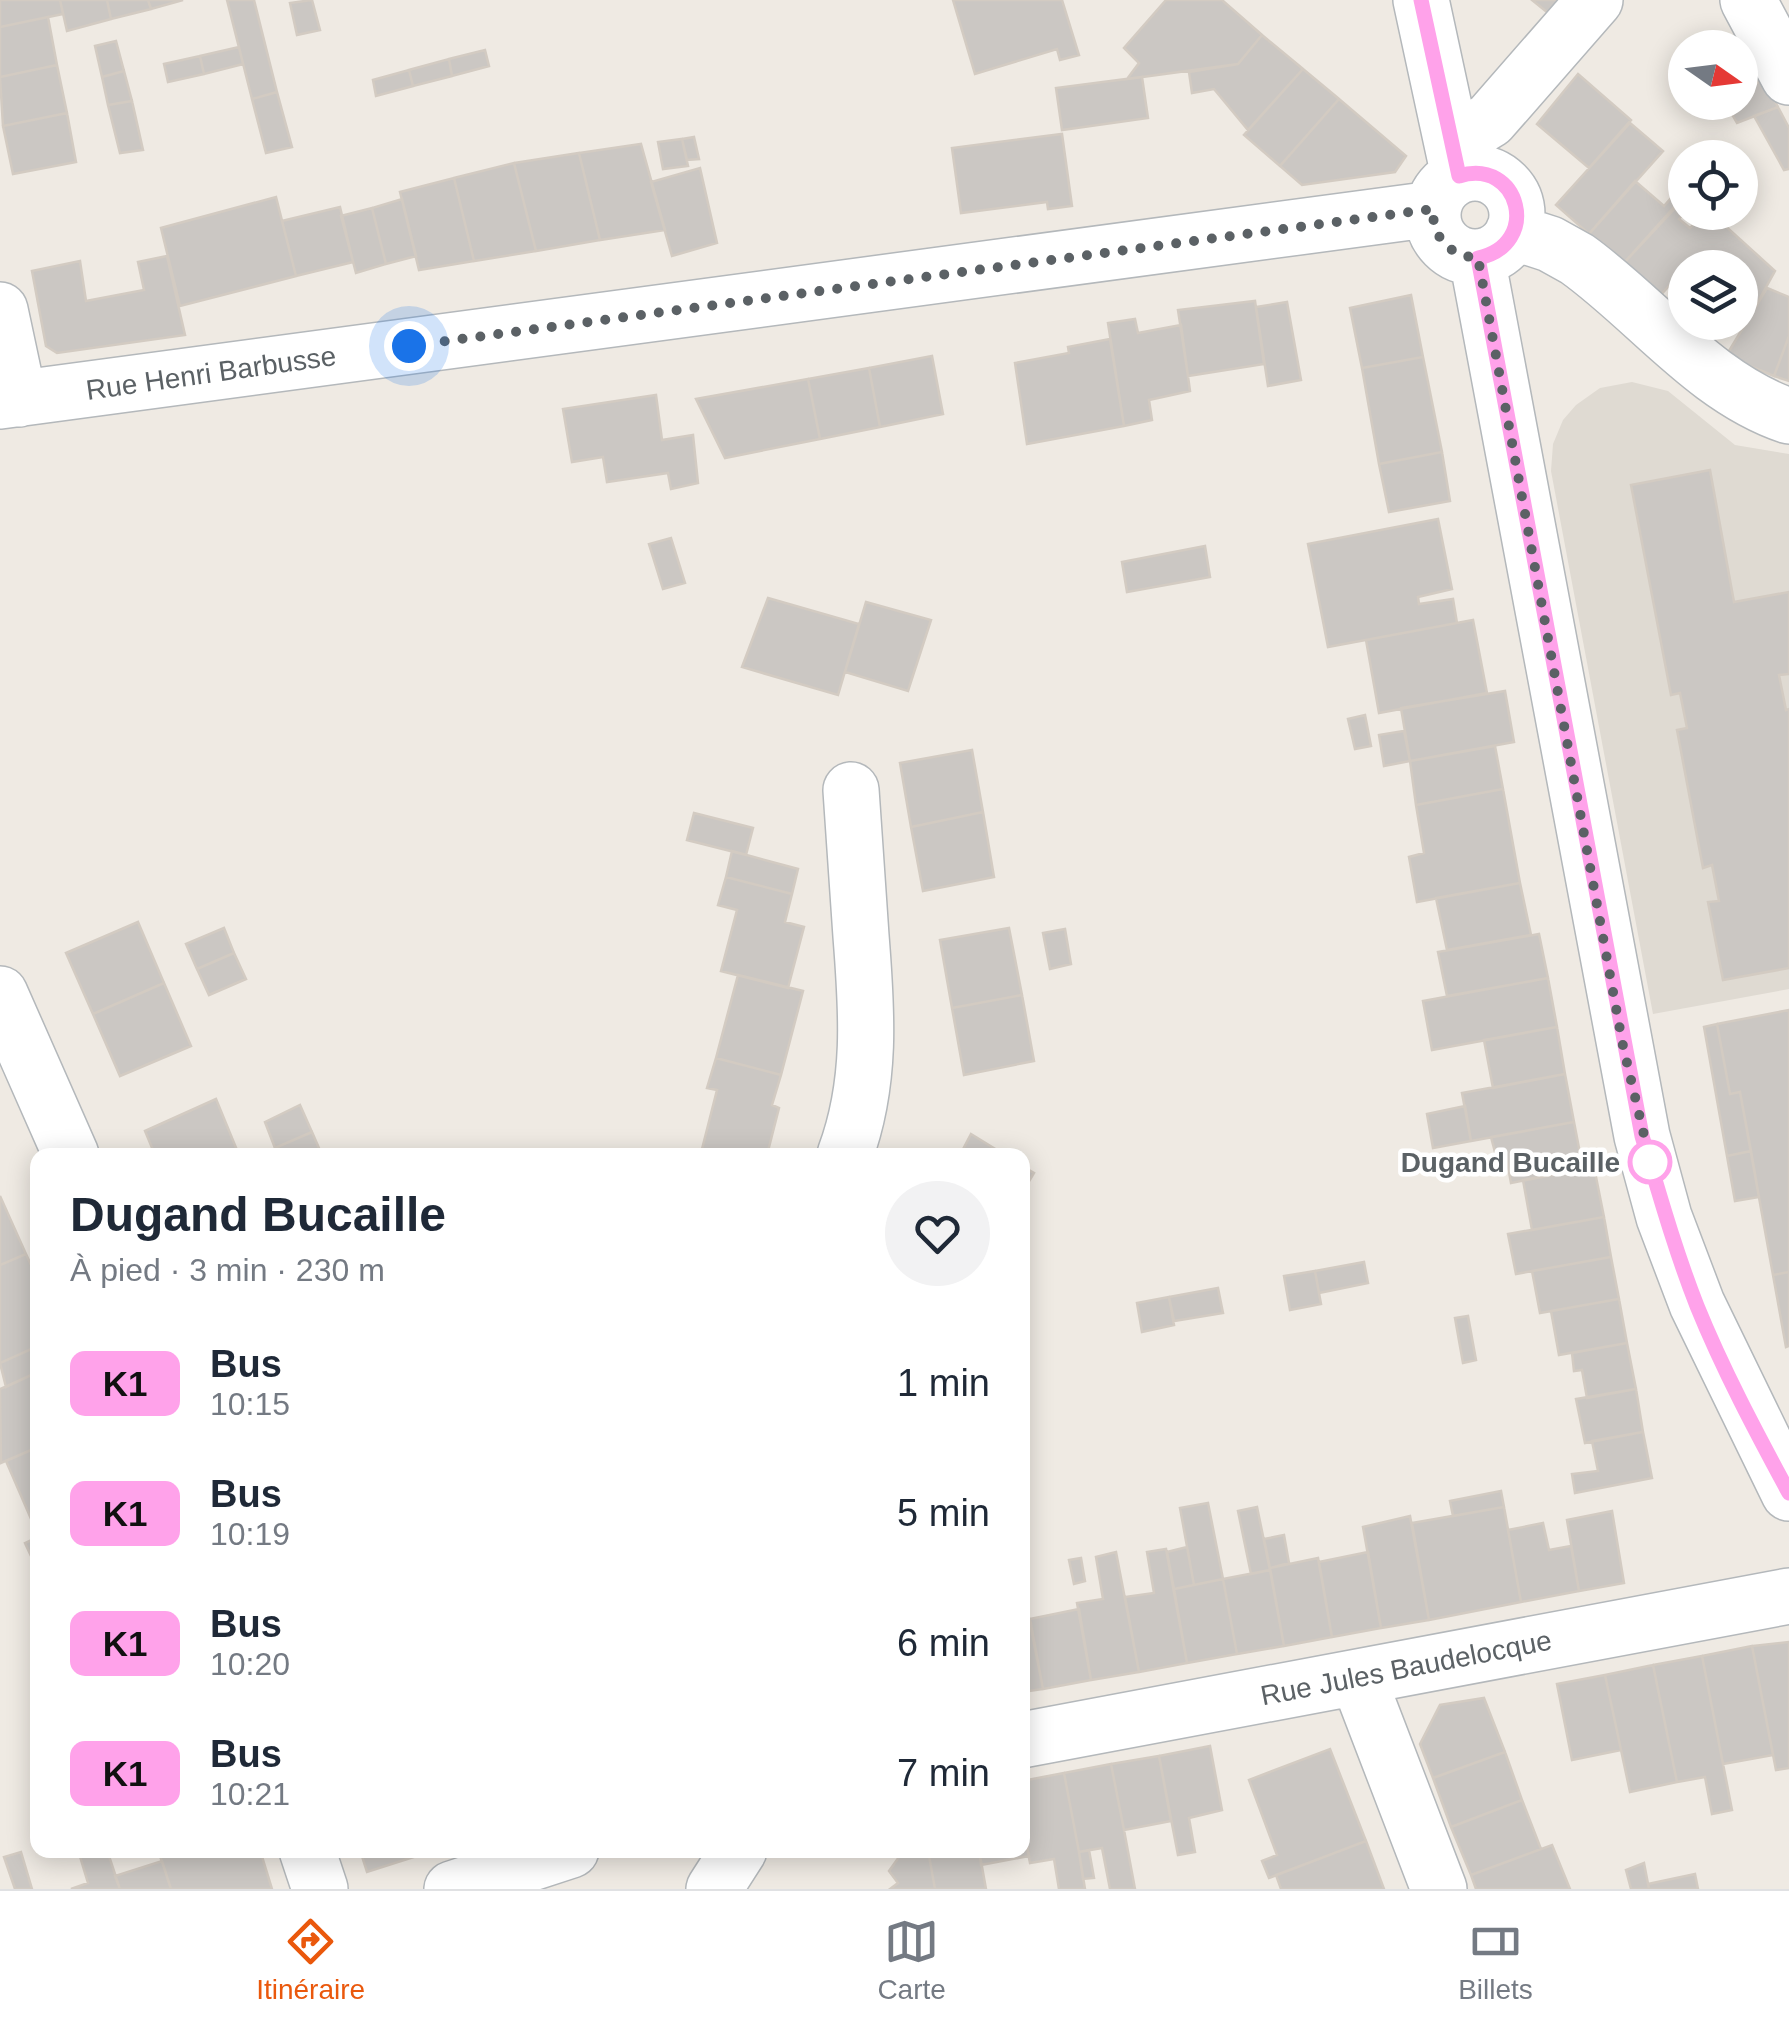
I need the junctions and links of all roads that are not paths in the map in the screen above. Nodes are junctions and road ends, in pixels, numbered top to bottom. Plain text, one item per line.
1 (1421, 0) edge
2 (1595, 0) edge
3 (1748, 0) edge
4 (1789, 77) edge
5 (1448, 176) junction
6 (1495, 245) junction
7 (0, 310) edge
8 (9, 400) edge
9 (1789, 416) edge
10 (850, 790) dead end
11 (0, 994) edge
12 (68, 1148) edge
13 (847, 1148) edge
14 (1789, 1494) edge
15 (1789, 1596) edge
16 (1358, 1678) junction
17 (1030, 1739) edge
18 (310, 1858) edge
19 (547, 1858) edge
20 (734, 1858) edge
21 (320, 1889) edge
22 (452, 1889) edge
23 (714, 1889) edge
24 (1440, 1889) edge

1 - 5 street
2 - 5 street
3 - 4 street
5 - 6 street
5 - 6 street
5 - 8 street, Rue Henri Barbusse
6 - 9 street
6 - 14 street
7 - 8 street
10 - 13 street
11 - 12 street
15 - 16 street, Rue Jules Baudelocque
16 - 17 street, Rue Jules Baudelocque
16 - 24 street
18 - 21 street
19 - 22 street
20 - 23 street

